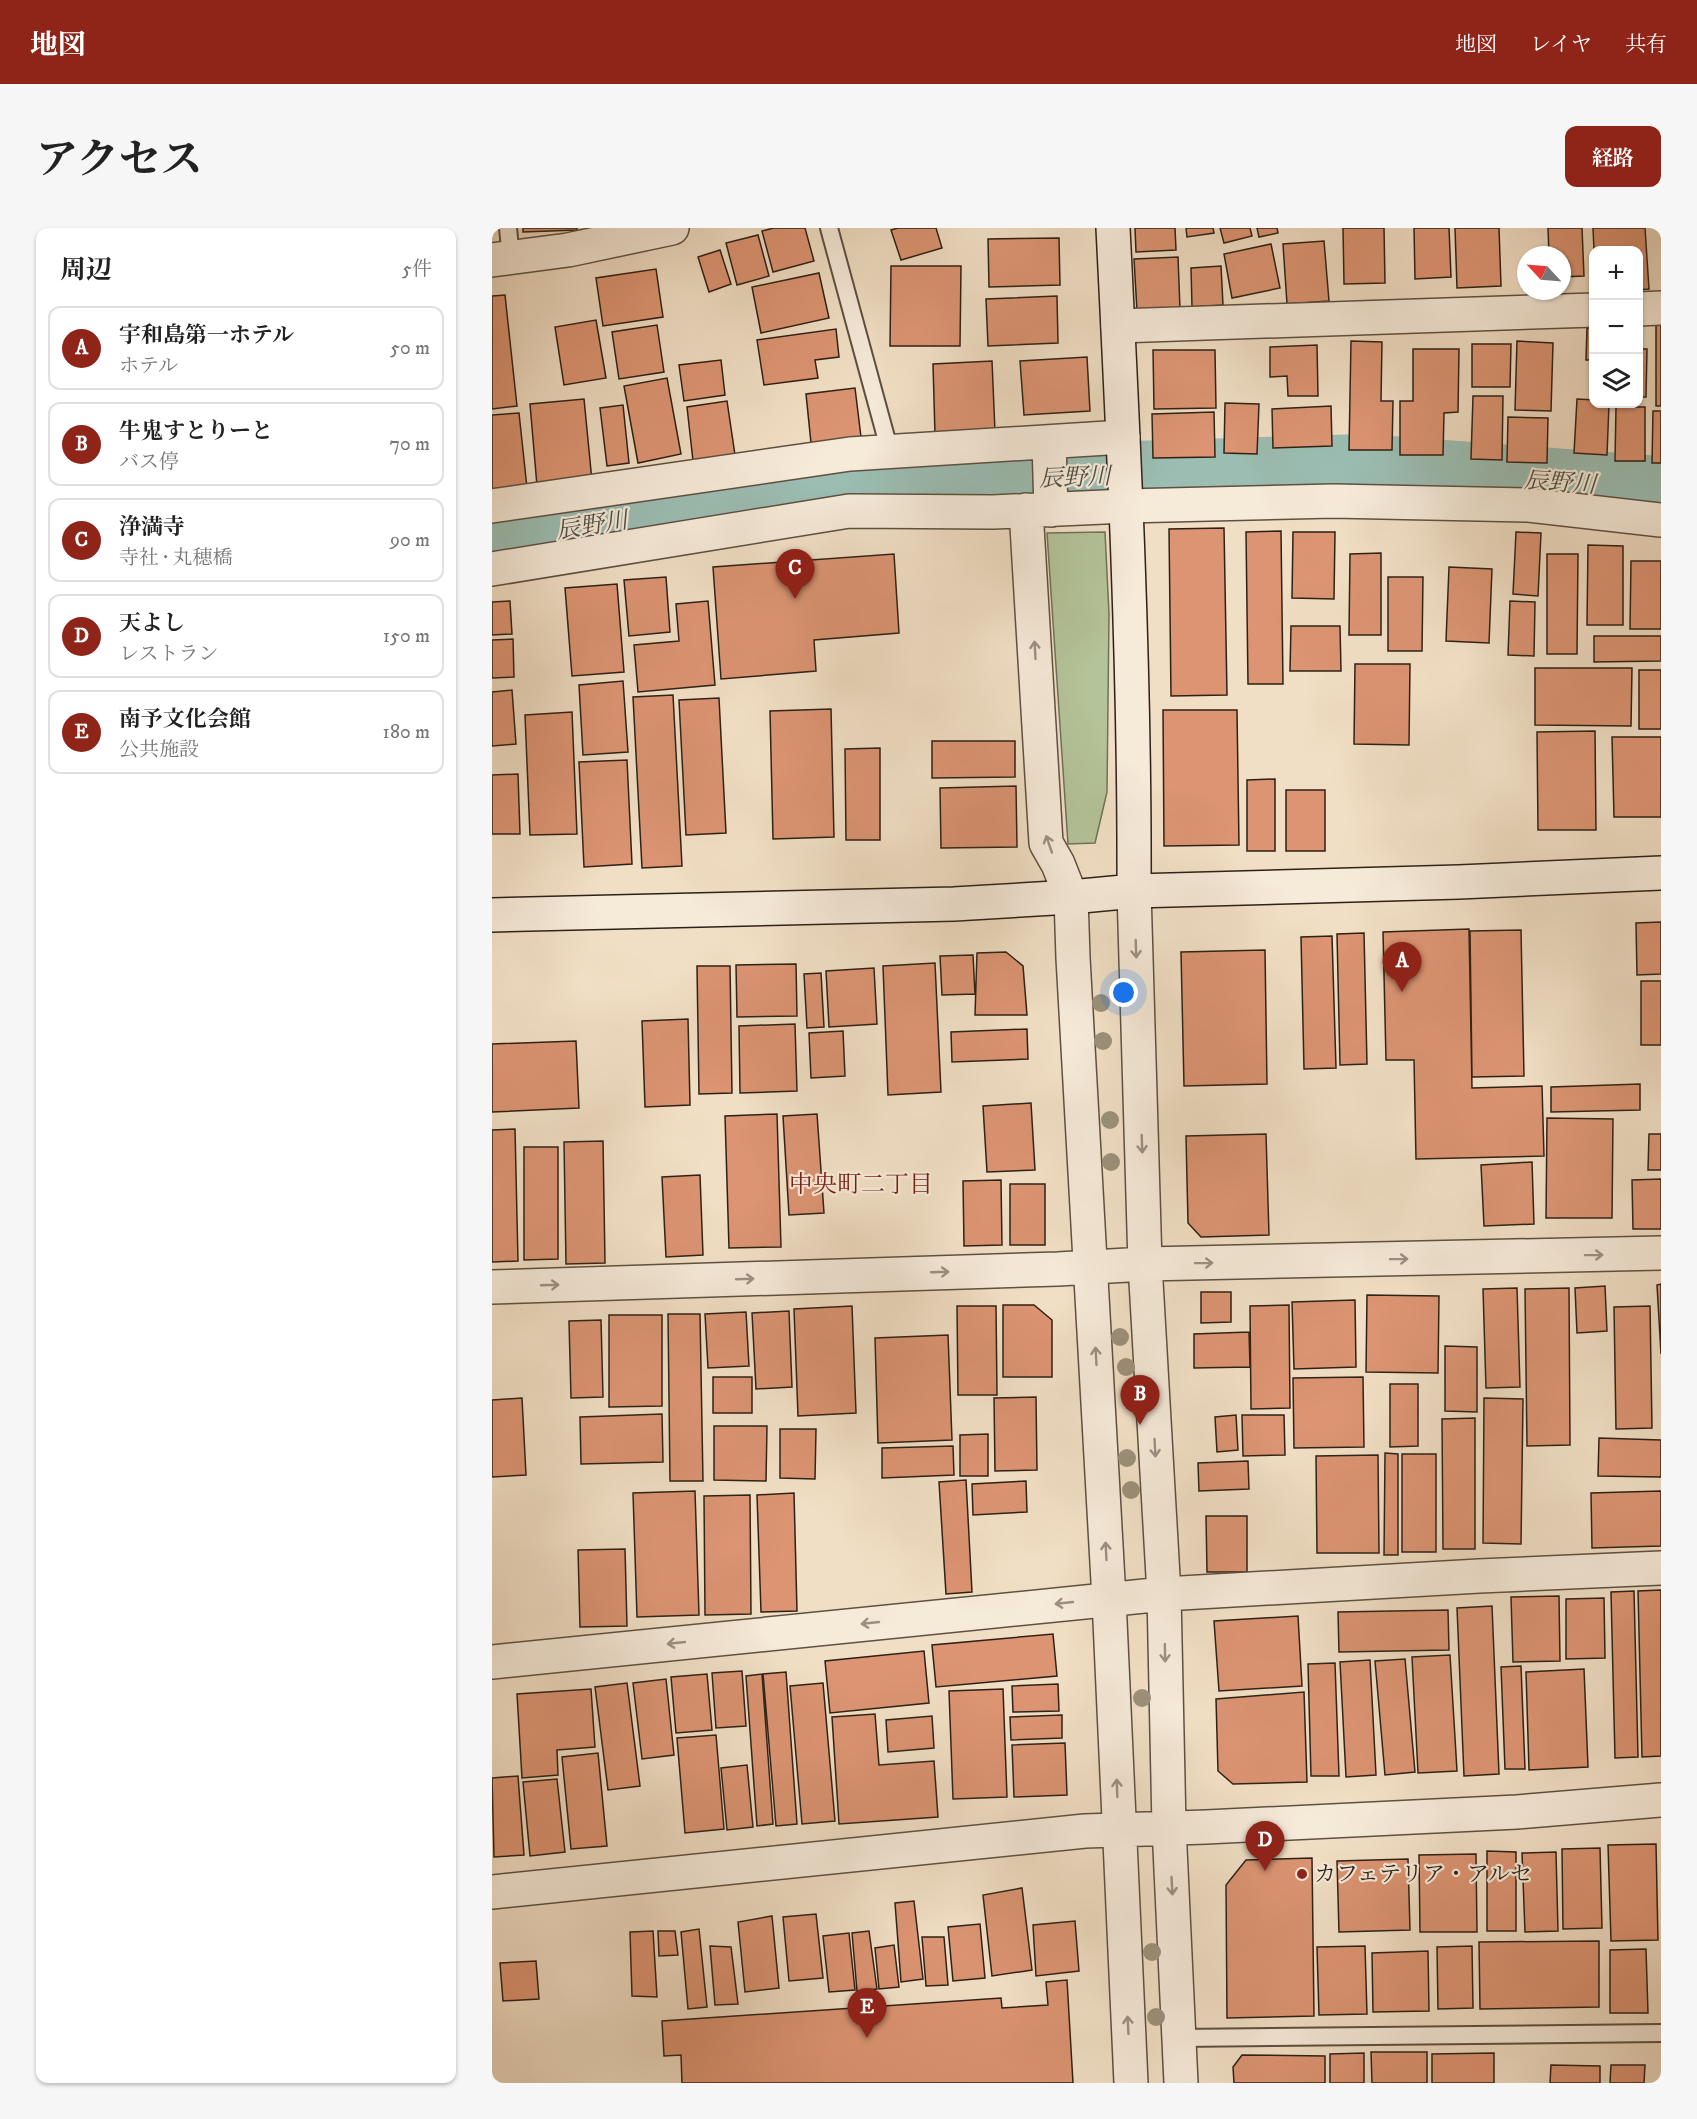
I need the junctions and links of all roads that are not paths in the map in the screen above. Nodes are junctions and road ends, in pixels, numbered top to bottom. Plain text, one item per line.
1 (672, 228) edge
2 (829, 228) edge
3 (1113, 228) edge
4 (504, 249) edge
5 (1661, 308) edge
6 (1643, 309) edge
7 (1589, 310) edge
8 (1118, 326) junction
9 (1049, 449) junction
10 (890, 452) junction
11 (1124, 473) junction
12 (1043, 504) junction
13 (492, 506) edge
14 (1661, 520) edge
15 (492, 569) edge
16 (1661, 873) edge
17 (1134, 891) junction
18 (1071, 897) junction
19 (492, 915) edge
20 (1661, 1253) edge
21 (1145, 1264) junction
22 (1091, 1268) junction
23 (492, 1287) edge
24 (1661, 1568) edge
25 (1164, 1594) junction
26 (1109, 1599) junction
27 (492, 1662) edge
28 (1661, 1800) edge
29 (1169, 1827) junction
30 (1118, 1828) junction
31 (492, 1892) edge
32 (1661, 2033) edge
33 (1179, 2038) junction
34 (1131, 2083) edge
35 (1181, 2083) edge

1 - 4 street
2 - 10 lane
3 - 8 street
5 - 6 street
7 - 8 street
8 - 11 street
9 - 10 street
9 - 11 street
9 - 12 street
10 - 13 street
11 - 12 street
11 - 14 street
11 - 17 street
12 - 15 street
18 -> 12 street
16 - 17 street
17 - 18 street
17 -> 21 street
18 - 19 street
18 - 22 street
21 -> 20 street
21 - 22 street
21 -> 25 street
23 -> 22 street
26 -> 22 street
24 - 25 street
25 - 26 street
25 -> 29 street
26 -> 27 street
30 -> 26 street
28 - 29 street
29 - 30 street
29 -> 33 street
30 - 31 street
34 -> 30 street
32 - 33 lane
33 - 35 street

